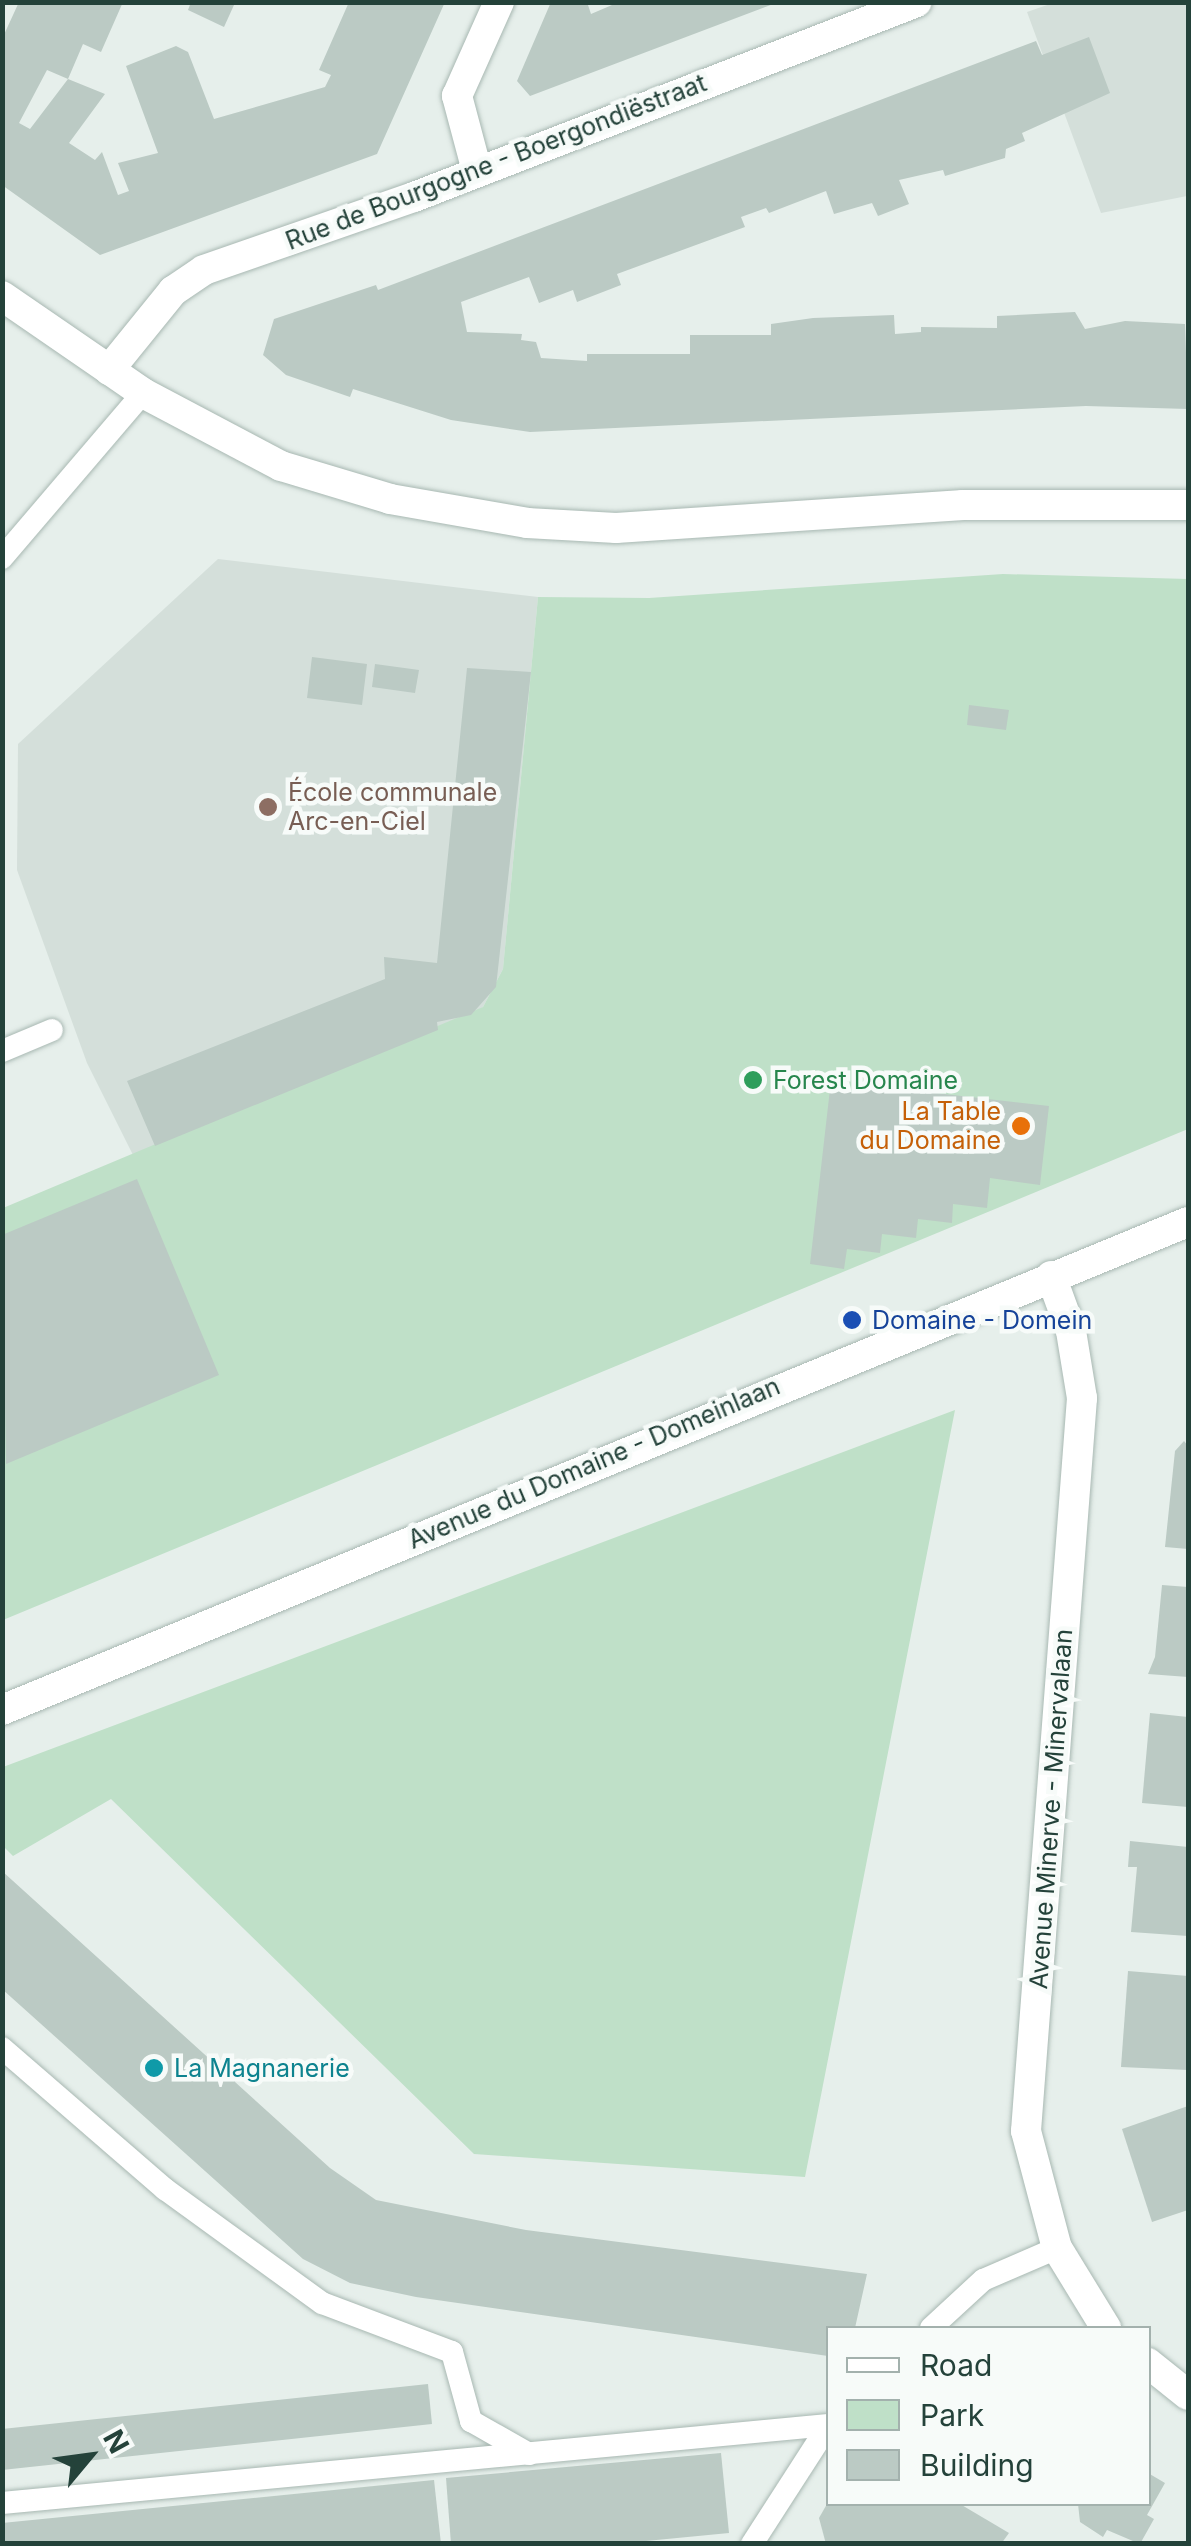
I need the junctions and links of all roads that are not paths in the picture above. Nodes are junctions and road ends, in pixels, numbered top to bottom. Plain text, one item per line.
1 (498, 2) edge
2 (918, 2) edge
3 (477, 171) junction
4 (2, 296) edge
5 (109, 370) junction
6 (143, 393) junction
7 (1188, 505) edge
8 (2, 558) edge
9 (52, 1030) dead end
10 (2, 1051) edge
11 (1188, 1222) edge
12 (1051, 1276) junction
13 (2, 1710) edge
14 (2, 2048) edge
15 (1057, 2248) junction
16 (933, 2326) edge
17 (1105, 2326) edge
18 (1151, 2365) edge
19 (1188, 2395) edge
20 (826, 2426) edge
21 (826, 2429) edge
22 (528, 2454) junction
23 (2, 2502) edge
24 (752, 2544) edge

1 - 3 street
2 - 3 street, Rue de Bourgogne - Boergondiëstraat
3 - 5 street, Rue de Bourgogne - Boergondiëstraat
4 - 5 street
5 - 6 street
6 - 7 street
6 - 8 lane
9 - 10 lane
11 - 12 street, Avenue du Domaine - Domeinlaan
12 - 13 street, Avenue du Domaine - Domeinlaan
12 - 15 street, Avenue Minerve - Minervalaan
14 - 22 lane
15 - 16 lane
15 - 17 street, Avenue Minerve - Minervalaan
18 - 19 street
20 - 22 lane
21 - 24 lane
22 - 23 lane

